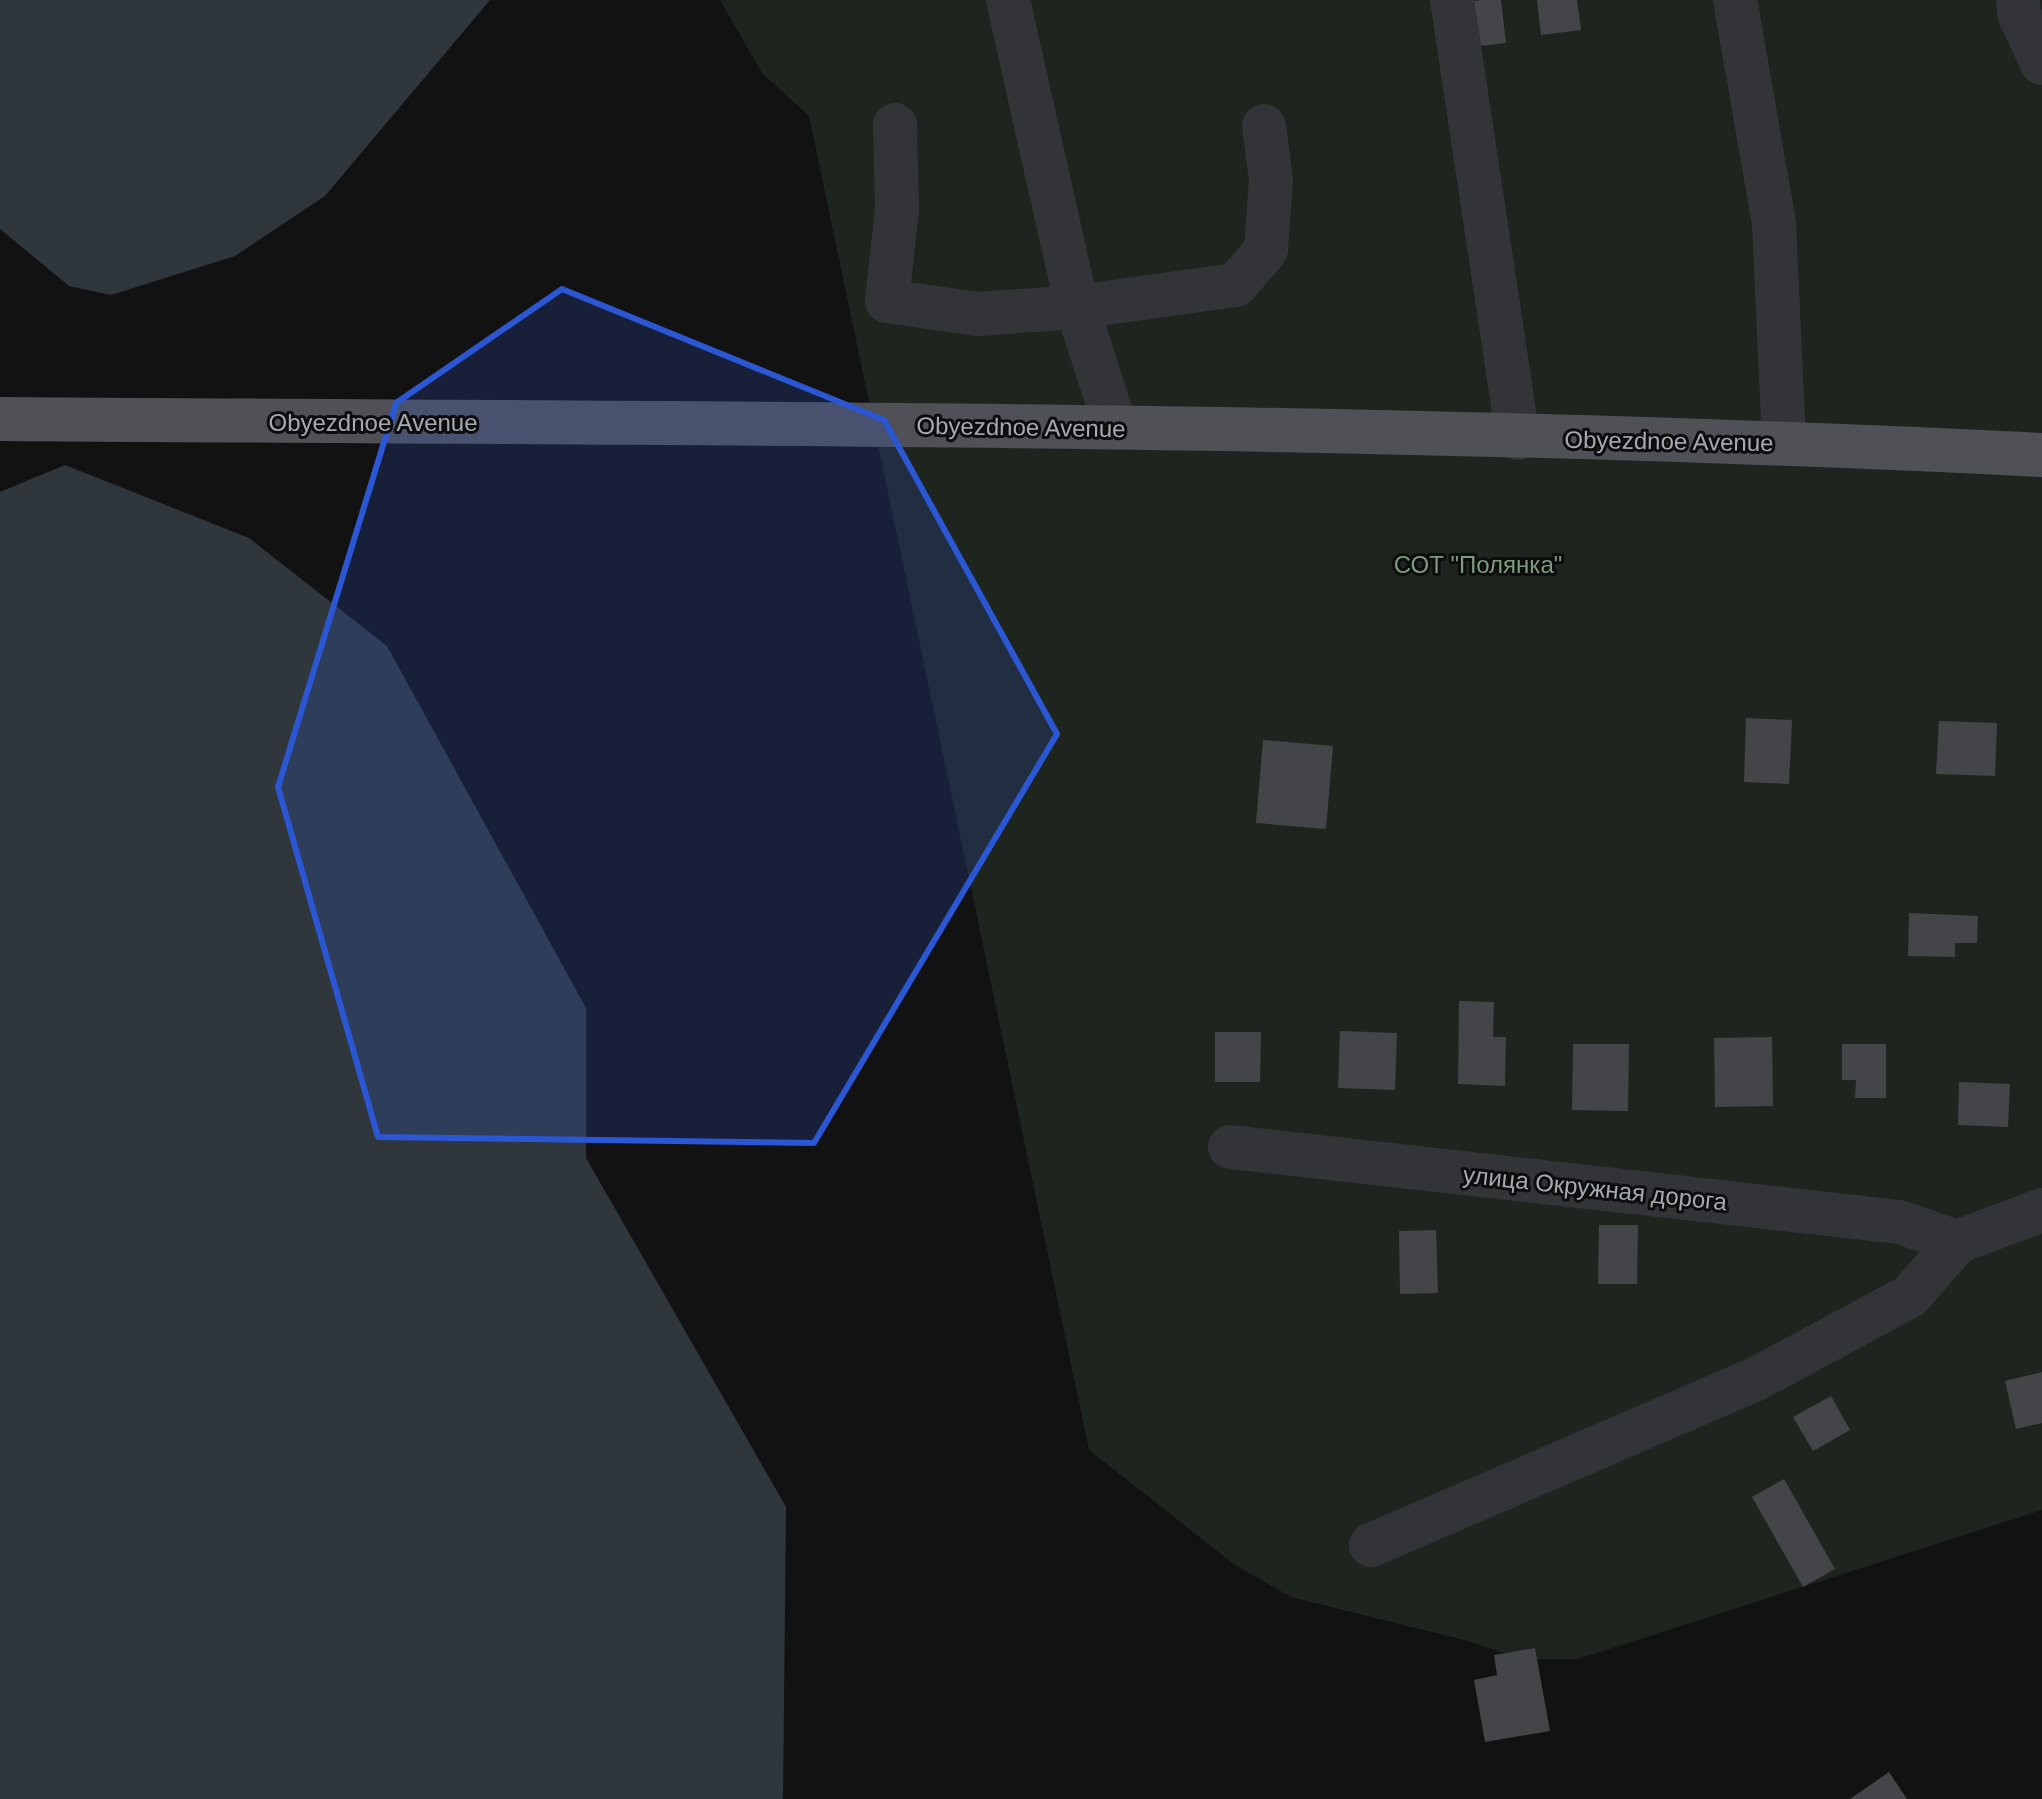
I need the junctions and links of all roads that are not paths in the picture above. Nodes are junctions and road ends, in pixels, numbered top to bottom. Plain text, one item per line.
1 (1008, 0) edge
2 (1452, 0) edge
3 (1735, 0) edge
4 (2018, 0) edge
5 (2042, 63) edge
6 (895, 125) dead end
7 (1264, 126) dead end
8 (1077, 307) junction
9 (0, 419) edge
10 (1116, 428) junction
11 (1518, 438) junction
12 (1784, 442) junction
13 (2042, 455) edge
14 (1230, 1147) dead end
15 (2042, 1210) edge
16 (1957, 1242) junction
17 (1371, 1545) dead end

1 - 8 street
2 - 11 street
3 - 12 street
4 - 5 street
6 - 8 street
7 - 8 street
8 - 10 street
9 - 10 main road, Obyezdnoe Avenue
10 - 11 main road, Obyezdnoe Avenue
11 - 12 main road, Obyezdnoe Avenue
12 - 13 main road, Obyezdnoe Avenue
14 - 16 street, улица Окружная дорога
15 - 16 street
16 - 17 street

